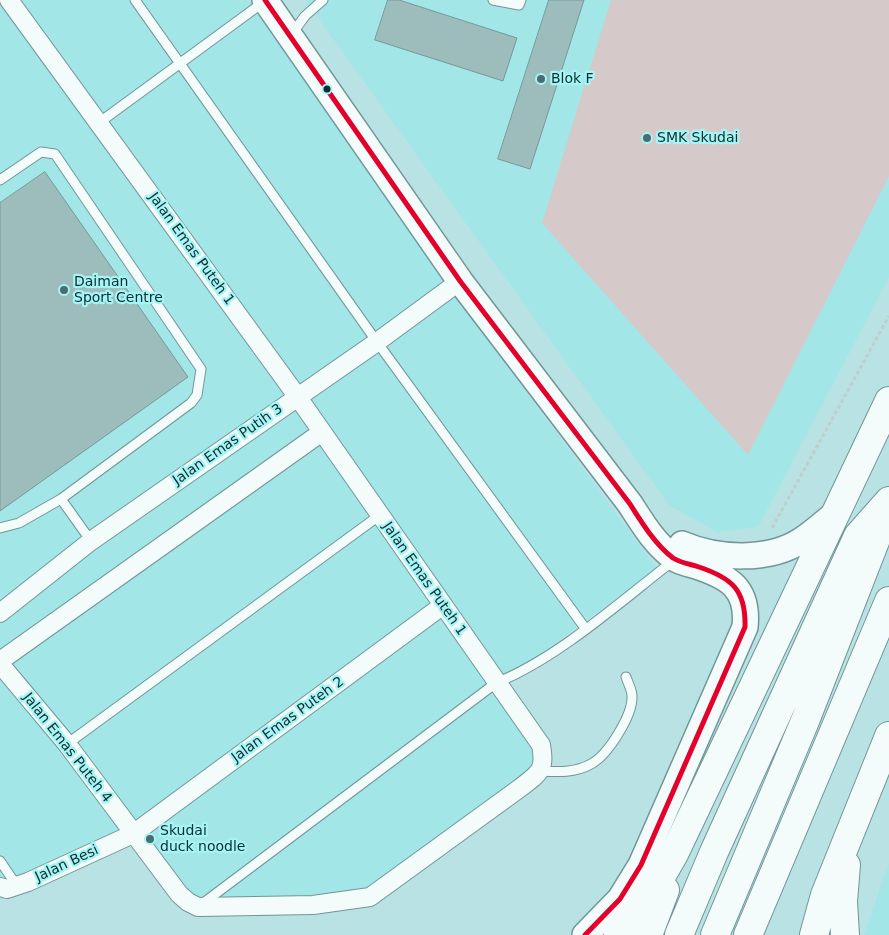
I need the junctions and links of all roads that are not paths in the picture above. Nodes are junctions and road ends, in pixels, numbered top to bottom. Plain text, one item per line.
1 (9, 0) edge
2 (135, 0) edge
3 (265, 0) edge
4 (323, 0) edge
5 (493, 0) edge
6 (521, 0) edge
7 (291, 36) junction
8 (180, 62) junction
9 (100, 122) junction
10 (0, 180) edge
11 (460, 281) junction
12 (377, 342) junction
13 (297, 396) junction
14 (889, 401) edge
15 (322, 432) junction
16 (61, 499) junction
17 (889, 502) edge
18 (630, 504) junction
19 (836, 513) junction
20 (380, 515) junction
21 (0, 528) edge
22 (91, 541) junction
23 (676, 559) junction
24 (889, 601) edge
25 (442, 606) junction
26 (0, 613) edge
27 (585, 628) junction
28 (0, 662) edge
29 (626, 677) dead end
30 (496, 683) junction
31 (889, 736) edge
32 (67, 744) junction
33 (541, 771) junction
34 (133, 834) junction
35 (848, 836) junction
36 (674, 854) junction
37 (0, 861) edge
38 (9, 886) edge
39 (198, 907) junction
40 (585, 935) edge
41 (618, 935) edge
42 (648, 935) edge
43 (679, 935) edge
44 (715, 935) edge
45 (748, 935) edge
46 (795, 935) edge
47 (814, 935) edge
48 (845, 935) edge

1 - 9 street, Jalan Emas Puteh 1
2 - 8 lane
3 - 7 street
3 - 8 lane
4 - 7 lane
5 - 6 lane
7 - 11 street
8 - 9 lane
8 - 12 lane
9 - 13 street, Jalan Emas Puteh 1
10 - 16 lane
11 - 12 street, Jalan Emas Putih 3
11 - 18 street
12 - 13 street, Jalan Emas Putih 3
12 - 27 lane
13 - 15 street, Jalan Emas Puteh 1
13 - 22 street, Jalan Emas Putih 3
14 - 19 highway
15 - 20 street, Jalan Emas Puteh 1
15 - 28 street
16 - 21 lane
16 - 22 lane
17 - 43 highway
17 - 44 highway
18 - 19 street
18 - 23 street
19 - 36 highway
20 - 25 street, Jalan Emas Puteh 1
20 - 32 lane
22 - 26 street, Jalan Emas Putih 3
23 - 27 lane
23 - 40 street
24 - 45 highway
25 - 30 street, Jalan Emas Puteh 1
25 - 34 street, Jalan Emas Puteh 2
27 - 30 lane
28 - 32 street, Jalan Emas Puteh 4
29 - 33 lane
30 - 33 street, Jalan Emas Puteh 1
30 - 39 lane
31 - 35 highway
32 - 34 street, Jalan Emas Puteh 4
33 - 39 street
34 - 38 street, Jalan Besi
34 - 39 street
35 - 46 highway
35 - 47 highway
35 - 48 highway
36 - 41 highway
36 - 42 highway
37 - 38 lane

